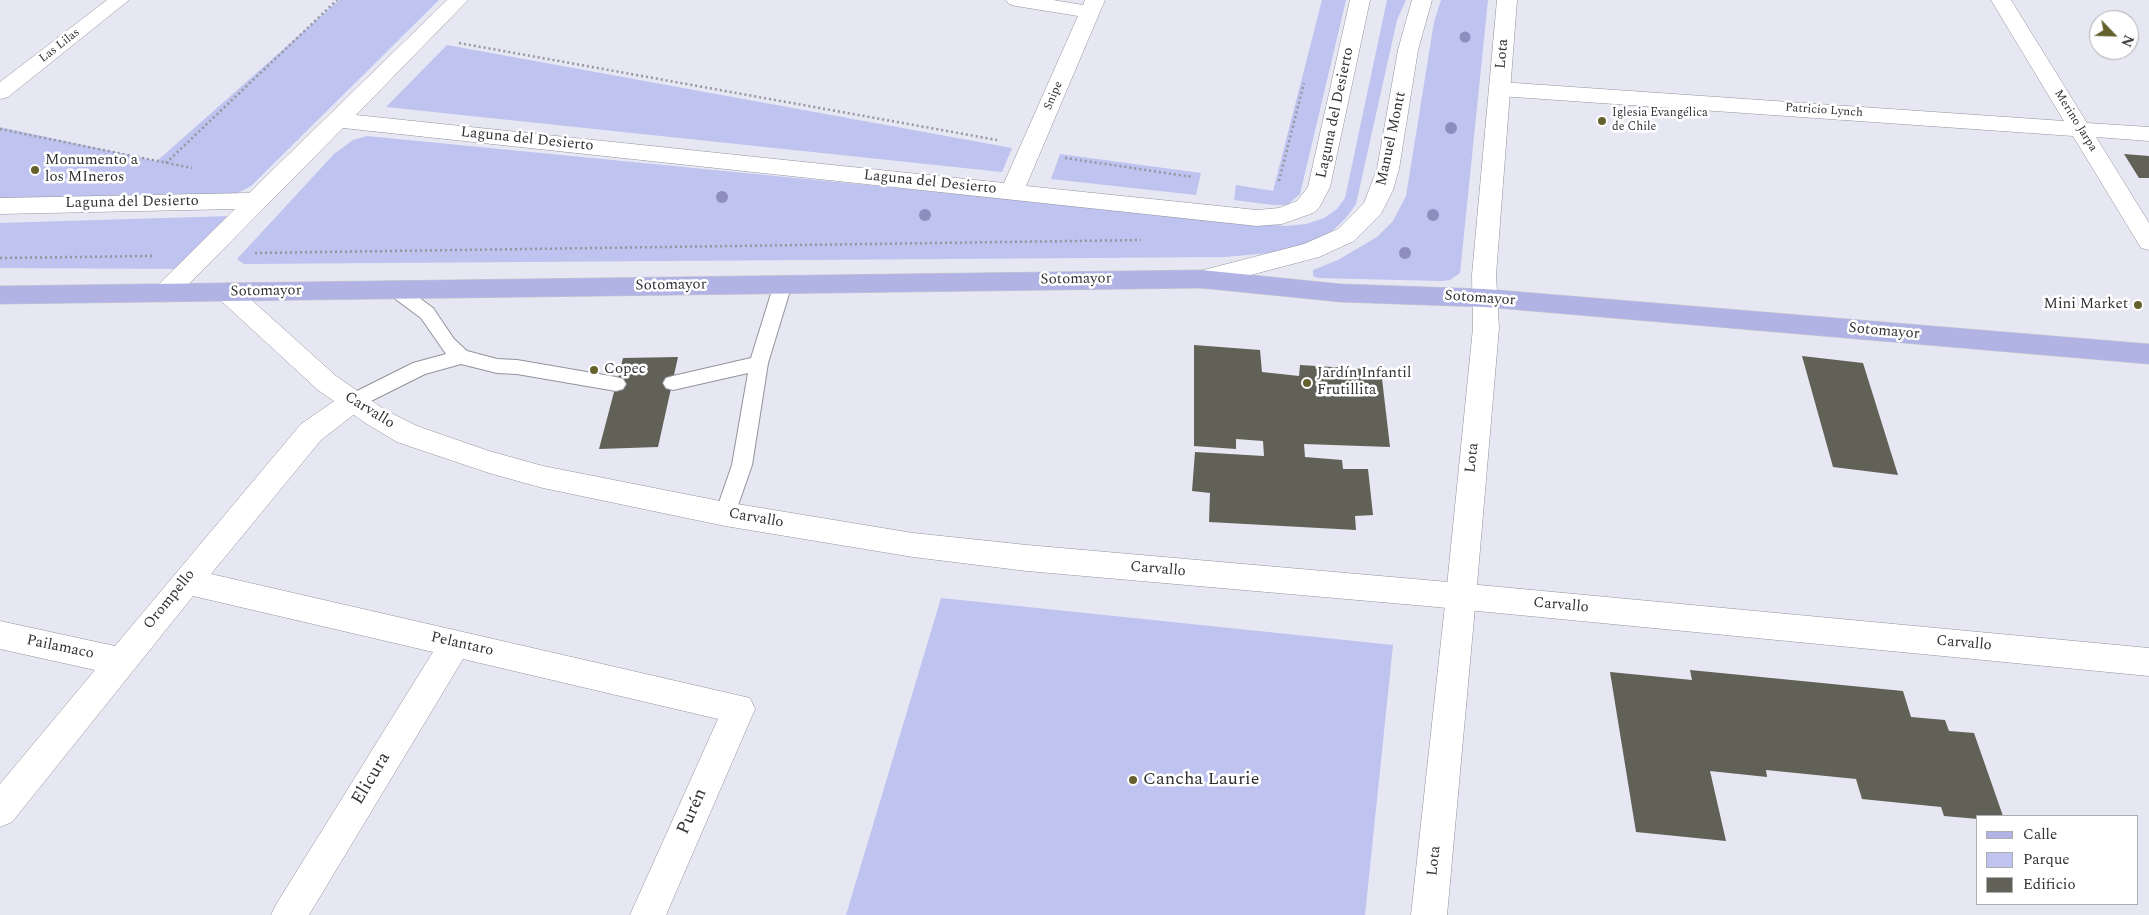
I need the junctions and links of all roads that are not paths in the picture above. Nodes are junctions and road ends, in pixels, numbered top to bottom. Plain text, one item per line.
1 (119, 0) edge
2 (458, 0) edge
3 (1016, 0) edge
4 (1360, 0) edge
5 (1422, 0) edge
6 (1507, 0) edge
7 (2001, 0) edge
8 (1093, 6) edge
9 (1500, 89) junction
10 (0, 92) edge
11 (338, 120) junction
12 (2081, 129) junction
13 (2149, 134) edge
14 (1012, 191) junction
15 (262, 196) junction
16 (0, 206) edge
17 (2149, 242) edge
18 (1202, 279) junction
19 (783, 284) junction
20 (396, 290) junction
21 (227, 292) junction
22 (165, 293) junction
23 (0, 295) edge
24 (1485, 298) junction
25 (2149, 354) edge
26 (460, 357) junction
27 (760, 363) junction
28 (673, 383) dead end
29 (616, 384) dead end
30 (352, 402) junction
31 (725, 514) junction
32 (186, 580) junction
33 (1461, 596) junction
34 (0, 635) edge
35 (456, 643) junction
36 (120, 661) junction
37 (2149, 662) edge
38 (739, 709) joint
39 (0, 810) edge
40 (289, 915) edge
41 (648, 915) edge
42 (1430, 915) edge

1 - 10 street, Las Lilas
2 - 11 street
3 - 8 street
4 - 14 street, Laguna del Desierto
5 - 18 street, Manuel Montt
6 - 9 street, Lota
7 - 12 street, Merino Jarpa
8 - 14 street, Snipe
9 - 12 street, Patricio Lynch
9 - 24 street, Lota
11 - 14 street, Laguna del Desierto
11 - 15 street
12 - 13 street, Patricio Lynch
12 - 17 street, Merino Jarpa
15 - 16 street, Laguna del Desierto
15 - 22 street
18 - 19 main road, Sotomayor
18 - 24 main road, Sotomayor
19 - 20 main road, Sotomayor
19 - 27 lane
20 - 21 main road, Sotomayor
20 - 26 lane
21 - 22 main road, Sotomayor
21 - 30 street, Carvallo
22 - 23 main road, Sotomayor
24 - 25 main road, Sotomayor
24 - 33 street, Lota
26 - 29 lane
26 - 30 lane
27 - 28 lane
27 - 31 lane
30 - 31 street, Carvallo
30 - 32 street, Orompello
31 - 33 street, Carvallo
32 - 35 street, Pelantaro
32 - 36 street, Orompello
33 - 37 street, Carvallo
33 - 42 street, Lota
34 - 36 street, Pailamaco
35 - 38 street, Pelantaro
35 - 40 street, Elicura
36 - 39 street, Orompello
38 - 41 street, Purén

